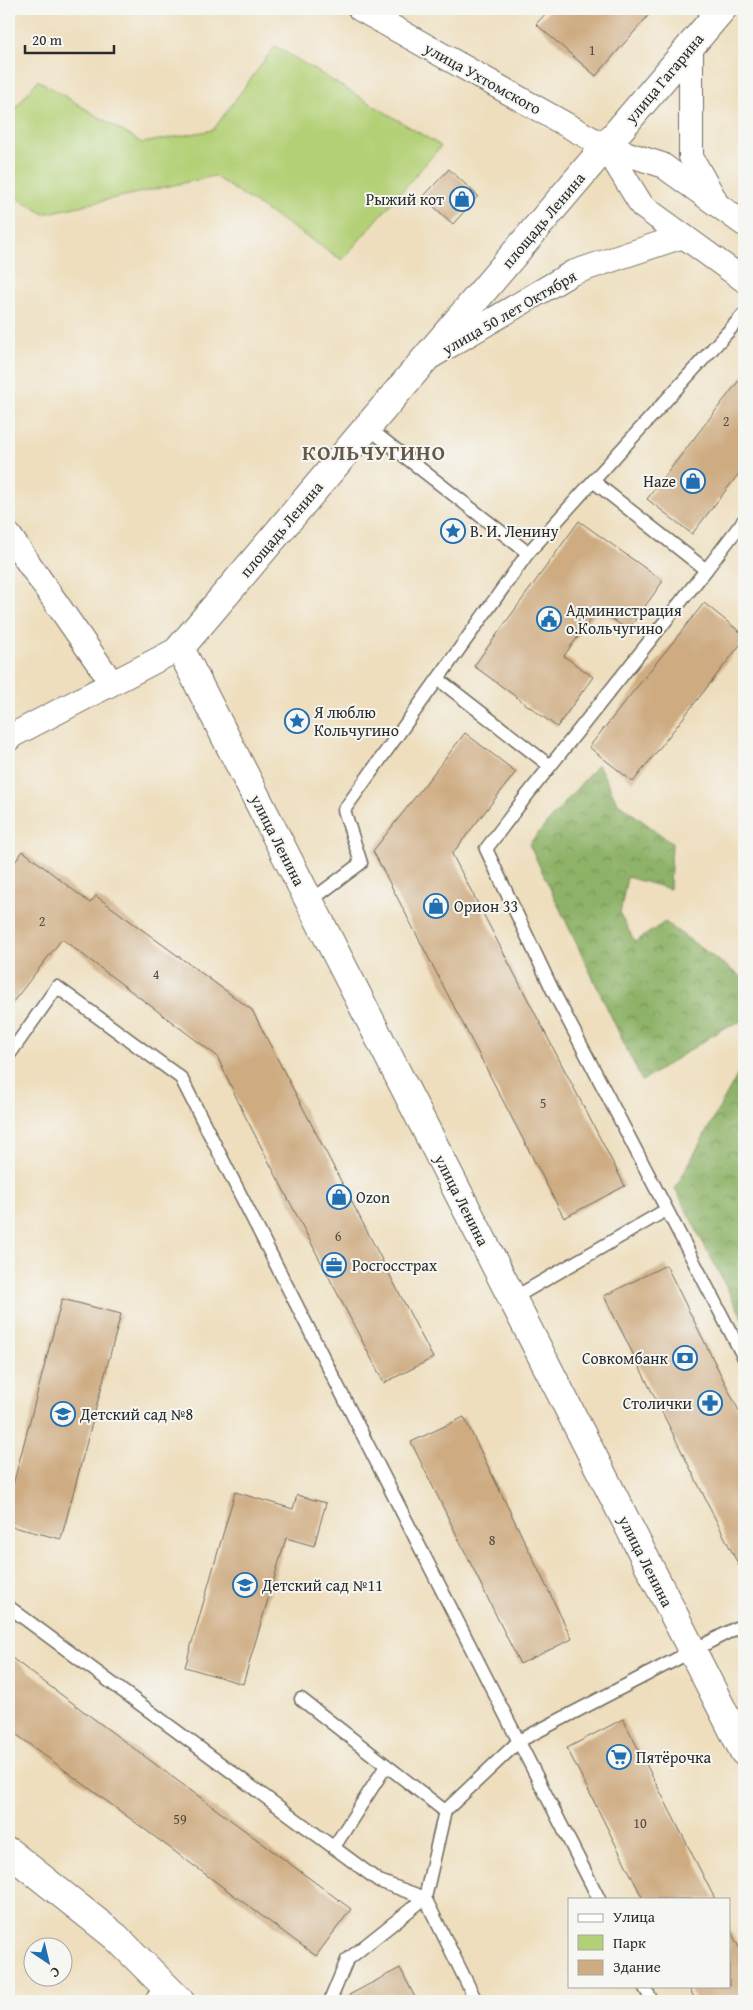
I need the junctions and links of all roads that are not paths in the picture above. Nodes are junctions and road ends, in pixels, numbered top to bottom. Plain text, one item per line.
1 (360, 9) edge
2 (722, 9) edge
3 (692, 45) junction
4 (606, 147) junction
5 (719, 206) junction
6 (744, 224) edge
7 (683, 236) junction
8 (744, 280) edge
9 (744, 314) edge
10 (422, 362) junction
11 (367, 427) junction
12 (593, 481) junction
13 (744, 520) edge
14 (9, 535) edge
15 (528, 553) junction
16 (706, 570) junction
17 (180, 648) junction
18 (438, 679) junction
19 (112, 683) junction
20 (10, 736) edge
21 (550, 766) junction
22 (309, 902) junction
23 (9, 1055) edge
24 (666, 1210) junction
25 (512, 1299) junction
26 (744, 1358) edge
27 (9, 1607) edge
28 (744, 1624) edge
29 (693, 1651) junction
30 (301, 1699) dead end
31 (519, 1741) junction
32 (744, 1752) edge
33 (386, 1766) junction
34 (445, 1812) junction
35 (334, 1847) junction
36 (9, 1852) edge
37 (425, 1898) junction
38 (598, 1898) edge
39 (645, 1988) edge
40 (164, 1996) edge
41 (330, 2001) edge
42 (476, 2001) edge
43 (652, 2001) edge

1 - 4 street, улица Ухтомского
2 - 3 main road, улица Гагарина
3 - 4 main road, улица Гагарина
3 - 5 street
4 - 5 street
4 - 7 street
4 - 10 main road, площадь Ленина
5 - 6 street
7 - 8 street
7 - 10 street, улица 50 лет Октября
9 - 12 lane
10 - 11 main road, площадь Ленина
11 - 15 lane
11 - 17 main road, площадь Ленина
12 - 15 lane
12 - 16 lane
13 - 16 lane
14 - 19 street
15 - 18 lane
16 - 21 lane
17 - 19 street, площадь Ленина
17 - 22 main road, улица Ленина
18 - 21 lane
18 - 22 lane
19 - 20 street, площадь Ленина
21 - 24 lane
22 - 25 main road, улица Ленина
23 - 31 lane
24 - 25 lane
24 - 26 lane
25 - 29 main road, улица Ленина
27 - 35 lane
28 - 29 lane
29 - 31 lane
29 - 32 main road, улица Ленина
30 - 33 lane
31 - 34 lane
31 - 38 lane
33 - 34 lane
33 - 35 lane
34 - 37 lane
35 - 37 lane
36 - 40 main road
37 - 41 lane
37 - 42 lane
39 - 43 lane

